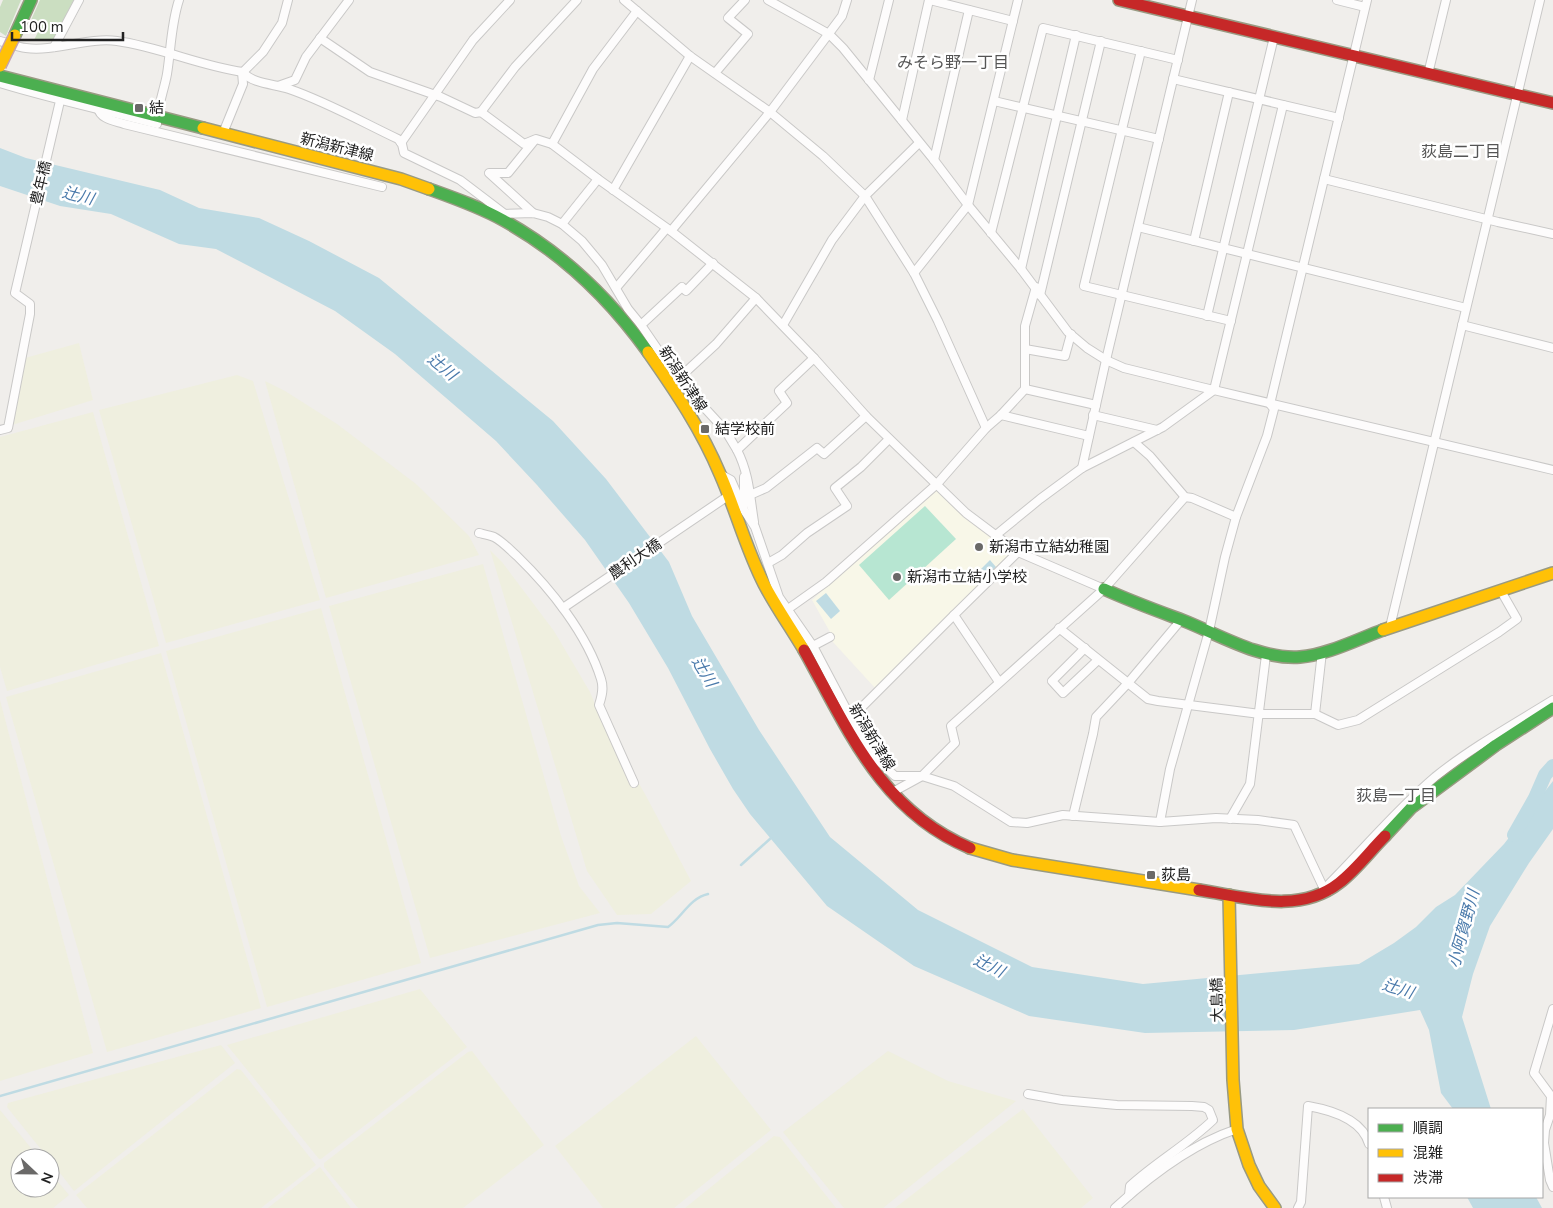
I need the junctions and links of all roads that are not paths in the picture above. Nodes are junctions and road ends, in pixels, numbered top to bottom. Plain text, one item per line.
1 (31, 0) edge
2 (79, 0) edge
3 (179, 0) edge
4 (288, 0) edge
5 (349, 0) edge
6 (510, 0) edge
7 (576, 0) edge
8 (624, 0) edge
9 (745, 0) edge
10 (768, 0) edge
11 (847, 0) edge
12 (889, 0) edge
13 (930, 0) edge
14 (1018, 0) edge
15 (1119, 0) edge
16 (1192, 0) edge
17 (1337, 0) edge
18 (1446, 0) edge
19 (1540, 0) edge
20 (1366, 3) edge
21 (969, 10) junction
22 (637, 11) junction
23 (1188, 16) junction
24 (1013, 21) junction
25 (829, 34) junction
26 (1076, 36) junction
27 (1274, 37) junction
28 (320, 38) junction
29 (0, 40) edge
30 (1101, 41) junction
31 (54, 47) junction
32 (1141, 51) junction
33 (169, 54) junction
34 (690, 56) junction
35 (1354, 56) junction
36 (1178, 60) junction
37 (0, 66) edge
38 (242, 72) junction
39 (714, 73) junction
40 (1428, 74) junction
41 (0, 76) edge
42 (1173, 79) junction
43 (869, 80) junction
44 (0, 83) edge
45 (278, 86) junction
46 (1229, 92) junction
47 (434, 95) junction
48 (1517, 95) junction
49 (1259, 99) junction
50 (994, 100) junction
51 (1553, 104) edge
52 (59, 105) junction
53 (1283, 105) junction
54 (1022, 107) junction
55 (98, 108) junction
56 (480, 112) junction
57 (770, 112) junction
58 (157, 115) junction
59 (1058, 116) junction
60 (1338, 118) junction
61 (902, 120) junction
62 (1082, 121) junction
63 (1122, 130) junction
64 (223, 133) junction
65 (536, 139) junction
66 (1159, 139) junction
67 (401, 143) junction
68 (919, 143) junction
69 (552, 144) junction
70 (934, 160) junction
71 (1324, 179) junction
72 (598, 180) junction
73 (382, 187) dead end
74 (613, 190) junction
75 (865, 196) junction
76 (968, 205) junction
77 (486, 211) junction
78 (533, 214) junction
79 (506, 215) junction
80 (1487, 219) junction
81 (562, 224) junction
82 (1138, 227) junction
83 (668, 230) junction
84 (991, 233) junction
85 (1553, 234) edge
86 (1194, 241) junction
87 (1223, 248) junction
88 (1247, 254) junction
89 (713, 263) junction
90 (1303, 267) junction
91 (1021, 269) junction
92 (914, 274) junction
93 (1036, 287) junction
94 (616, 288) junction
95 (1040, 295) junction
96 (1121, 295) junction
97 (756, 298) junction
98 (1466, 308) junction
99 (1207, 316) junction
100 (1231, 321) junction
101 (640, 324) junction
102 (783, 325) junction
103 (1462, 325) junction
104 (1071, 334) junction
105 (1553, 348) edge
106 (1025, 349) junction
107 (814, 358) junction
108 (1106, 360) junction
109 (678, 379) junction
110 (1025, 389) junction
111 (1214, 390) junction
112 (1096, 404) junction
113 (1270, 404) junction
114 (1001, 415) junction
115 (1093, 415) junction
116 (866, 416) junction
117 (986, 428) junction
118 (0, 430) edge
119 (1157, 430) junction
120 (1089, 436) junction
121 (889, 439) junction
122 (1134, 442) junction
123 (1434, 442) junction
124 (737, 450) junction
125 (744, 462) junction
126 (1082, 468) junction
127 (1553, 470) edge
128 (721, 475) junction
129 (937, 484) junction
130 (750, 494) junction
131 (728, 496) junction
132 (1185, 497) junction
133 (744, 510) junction
134 (1236, 517) junction
135 (755, 527) junction
136 (479, 533) dead end
137 (996, 535) junction
138 (1018, 552) junction
139 (768, 563) junction
140 (1553, 572) edge
141 (765, 586) junction
142 (1104, 589) junction
143 (1501, 591) junction
144 (779, 597) junction
145 (563, 608) junction
146 (788, 610) junction
147 (954, 615) junction
148 (1181, 620) junction
149 (1390, 627) junction
150 (1059, 628) junction
151 (1209, 631) junction
152 (830, 637) dead end
153 (808, 647) junction
154 (1085, 648) junction
155 (1322, 652) junction
156 (1266, 655) junction
157 (1098, 660) junction
158 (1000, 682) junction
159 (1128, 683) junction
160 (1553, 700) edge
161 (1189, 706) junction
162 (1553, 708) edge
163 (1260, 714) junction
164 (1315, 714) junction
165 (851, 718) junction
166 (875, 758) junction
167 (922, 776) junction
168 (634, 783) dead end
169 (891, 793) junction
170 (1073, 816) junction
171 (1230, 819) junction
172 (1160, 822) junction
173 (1327, 890) junction
174 (1229, 895) junction
175 (1553, 1008) edge
176 (1028, 1094) dead end
177 (1237, 1129) junction
178 (1368, 1141) edge
179 (1553, 1187) edge
180 (1129, 1195) junction
181 (1115, 1208) edge
182 (1275, 1208) edge
183 (1298, 1208) edge

1 - 37 main road, bridge
2 - 31 street
3 - 33 street
4 - 38 street
5 - 28 street
6 - 47 street
7 - 56 street
8 - 22 street
9 - 39 street
10 - 25 street
11 - 25 street
12 - 43 street
13 - 21 street
13 - 61 street
14 - 24 street
15 - 23 main road
16 - 23 street
17 - 20 street
18 - 40 street
19 - 48 street
20 - 35 street
21 - 24 street
21 - 70 street
22 - 34 street
22 - 69 street
23 - 27 main road
23 - 36 street
24 - 50 street
25 - 43 street
25 - 57 street
26 - 30 street
26 - 54 street
26 - 59 street
27 - 35 main road
27 - 49 street
28 - 45 street
28 - 47 street
29 - 31 street
30 - 32 street
30 - 62 street
31 - 33 street
32 - 36 street
32 - 63 street
33 - 38 street
33 - 58 street
34 - 39 street
34 - 74 street
35 - 40 main road
35 - 60 street
36 - 42 street
38 - 45 street
38 - 64 street
39 - 57 street
40 - 48 main road
41 - 58 main road, 新潟新津線
42 - 46 street
42 - 66 street
43 - 61 street
44 - 52 street
45 - 67 street
46 - 49 street
46 - 86 street
47 - 56 street
47 - 67 street
48 - 51 main road
48 - 80 street
49 - 53 street
49 - 87 street
50 - 54 street
50 - 76 street
52 - 55 street
52 - 118 street, 豊年橋
53 - 60 street
53 - 88 street
54 - 59 street
54 - 84 street
55 - 58 street
55 - 73 street
56 - 65 street
57 - 75 street
57 - 83 street
58 - 64 main road, 新潟新津線
59 - 62 street
59 - 91 street
60 - 71 street
61 - 68 street
62 - 63 street
62 - 95 street
63 - 66 street
63 - 96 street
64 - 77 main road, 新潟新津線
65 - 69 street
65 - 78 street
66 - 82 street
67 - 79 street
68 - 70 street
68 - 75 street
69 - 72 street
70 - 76 street
71 - 80 street
71 - 90 street
72 - 74 street
72 - 81 street
74 - 83 street
75 - 92 street
75 - 102 street
76 - 84 street
76 - 92 street
77 - 79 street
77 - 128 main road, 新潟新津線
78 - 79 street
78 - 81 street
80 - 85 street
80 - 98 street
81 - 94 street
82 - 86 street
82 - 96 street
83 - 89 street
83 - 94 street
84 - 91 street
86 - 87 street
87 - 88 street
87 - 99 street
88 - 90 street
88 - 100 street
89 - 97 street
89 - 101 street
90 - 98 street
90 - 113 street
91 - 93 street
92 - 117 street
93 - 95 street
93 - 106 street
94 - 101 street
95 - 104 street
96 - 99 street
96 - 108 street
97 - 102 street
97 - 109 street
98 - 103 street
99 - 100 street
100 - 111 street
101 - 109 street
102 - 107 street
103 - 105 street
103 - 123 street
104 - 106 street
104 - 108 street
106 - 110 street
107 - 116 street
107 - 124 street
108 - 111 street
108 - 112 street
109 - 124 street
110 - 112 street
110 - 114 street
111 - 113 street
111 - 119 street
112 - 115 street
113 - 123 street
113 - 134 street
114 - 117 street
114 - 120 street
115 - 119 street
115 - 120 street
116 - 121 street
116 - 130 street
117 - 129 street
119 - 122 street
120 - 126 street
121 - 129 street
121 - 139 street
122 - 126 street
122 - 132 street
123 - 127 street
123 - 149 street
124 - 125 street
125 - 130 street
125 - 133 street
126 - 137 street
128 - 131 main road, 新潟新津線
128 - 133 street
129 - 137 street
129 - 146 street
130 - 135 street
131 - 141 main road, 新潟新津線
131 - 145 street, 農利大橋
132 - 134 street
132 - 142 street
133 - 135 street
134 - 151 street
135 - 139 street
136 - 145 street
137 - 138 street
138 - 142 street
138 - 147 street
139 - 144 street
140 - 143 main road
141 - 144 street
141 - 153 main road, 新潟新津線
142 - 148 main road
142 - 150 street
143 - 149 main road
143 - 164 street
144 - 146 street
145 - 168 street
146 - 153 street
147 - 158 street
147 - 165 street
148 - 151 main road
148 - 159 street
149 - 155 main road
150 - 154 street
150 - 158 street
151 - 156 main road
151 - 161 street
152 - 153 street
153 - 165 street
153 - 169 main road, 新潟新津線
154 - 157 street
154 - 157 street
155 - 156 main road
155 - 164 street
156 - 163 street
157 - 159 street
158 - 167 street
159 - 161 street
159 - 170 street
160 - 173 street
161 - 163 street
161 - 172 street
162 - 173 main road, 新潟新津線
163 - 164 street
163 - 171 street
165 - 166 street
166 - 167 street
166 - 169 street
167 - 169 street
167 - 170 street
169 - 174 main road, 新潟新津線
170 - 172 street
171 - 172 street
171 - 173 street
173 - 174 main road, 新潟新津線
174 - 177 main road, 大島橋
175 - 179 street
176 - 180 street
177 - 180 street
177 - 182 main road, 大島橋
178 - 183 street
180 - 181 street

